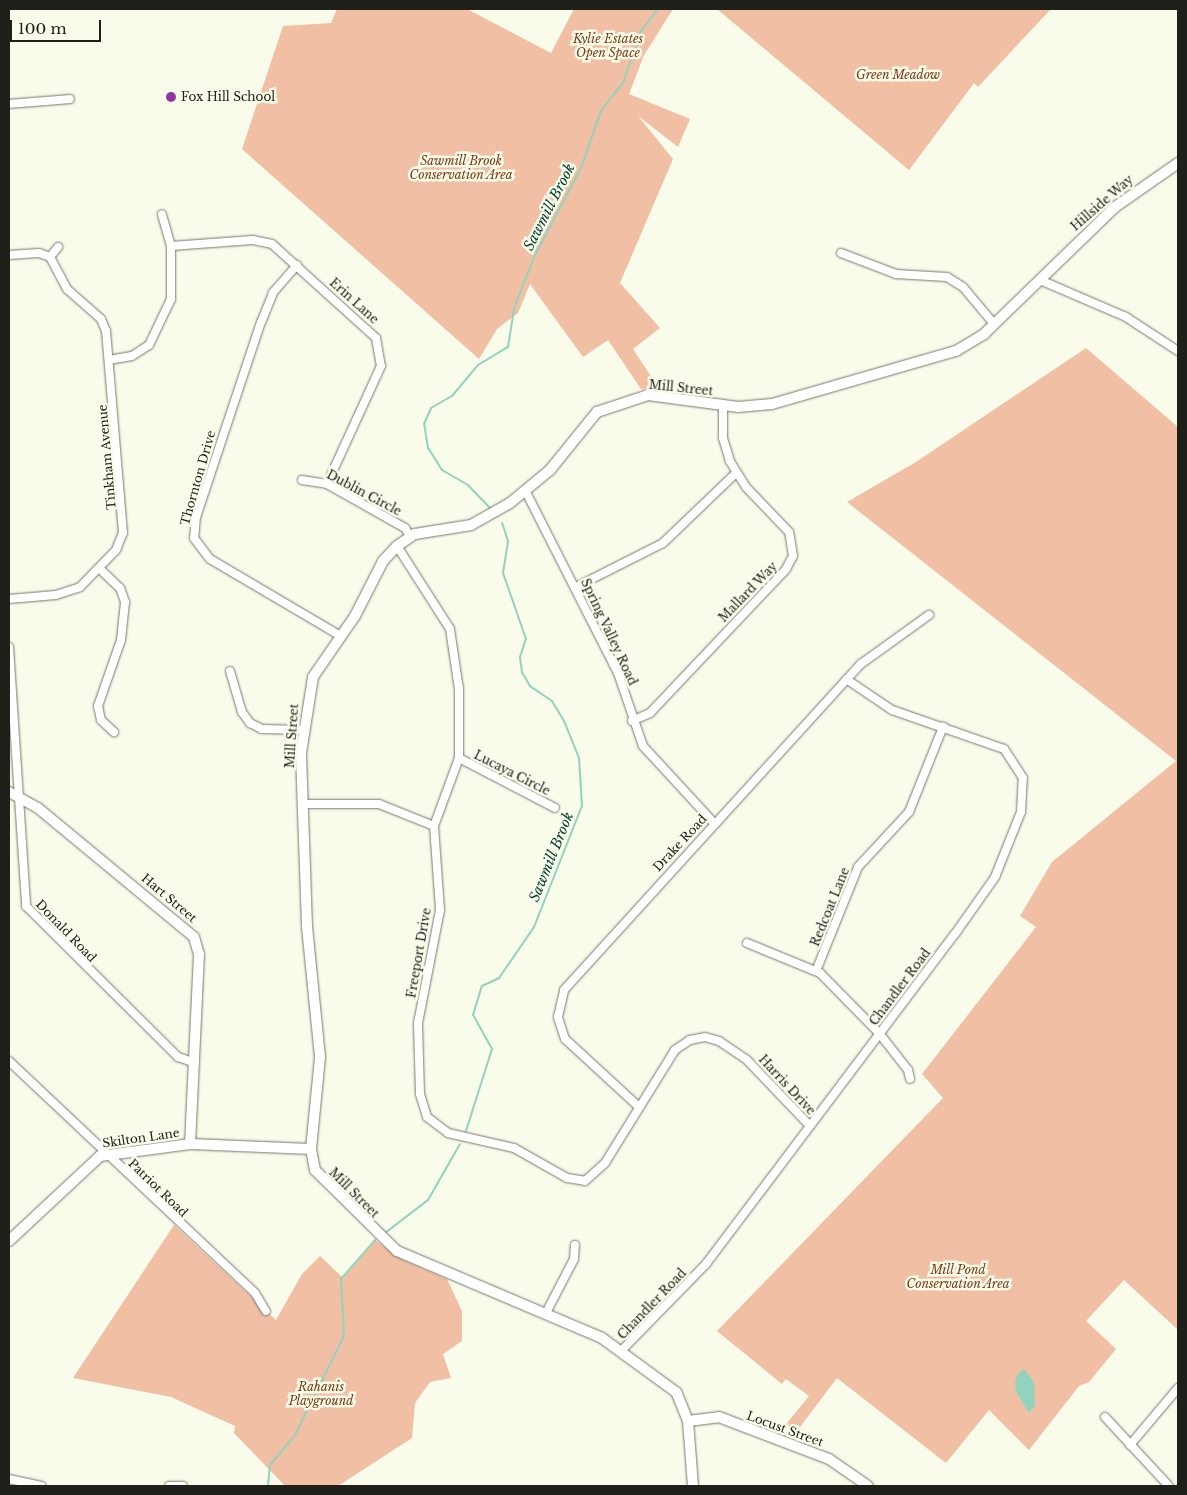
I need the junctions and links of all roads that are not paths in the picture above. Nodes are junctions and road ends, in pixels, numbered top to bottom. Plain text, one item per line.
1 (70, 99) dead end
2 (9, 104) edge
3 (1178, 163) edge
4 (162, 214) dead end
5 (171, 246) junction
6 (58, 247) dead end
7 (841, 253) dead end
8 (9, 255) edge
9 (50, 257) junction
10 (297, 265) junction
11 (1049, 270) joint
12 (1040, 280) junction
13 (994, 324) junction
14 (1178, 351) edge
15 (109, 360) junction
16 (723, 405) junction
17 (736, 473) junction
18 (302, 480) dead end
19 (327, 484) junction
20 (526, 492) junction
21 (410, 536) junction
22 (397, 546) junction
23 (100, 569) junction
24 (576, 587) junction
25 (9, 599) edge
26 (929, 615) dead end
27 (339, 635) junction
28 (9, 647) edge
29 (230, 671) dead end
30 (846, 680) junction
31 (632, 721) junction
32 (943, 727) junction
33 (302, 730) junction
34 (114, 732) dead end
35 (459, 758) junction
36 (13, 794) edge
37 (304, 804) junction
38 (555, 808) dead end
39 (714, 823) junction
40 (434, 826) junction
41 (748, 942) dead end
42 (816, 971) junction
43 (879, 1033) junction
44 (9, 1061) edge
45 (195, 1063) junction
46 (910, 1079) dead end
47 (639, 1107) junction
48 (810, 1126) junction
49 (190, 1144) junction
50 (311, 1149) junction
51 (106, 1154) junction
52 (9, 1241) edge
53 (575, 1245) dead end
54 (266, 1312) dead end
55 (546, 1313) junction
56 (622, 1350) junction
57 (1178, 1388) edge
58 (1104, 1417) dead end
59 (688, 1421) junction
60 (1130, 1445) junction
61 (9, 1479) edge
62 (41, 1486) edge
63 (169, 1486) edge
64 (183, 1486) edge
65 (693, 1486) edge
66 (868, 1486) edge
67 (1169, 1486) edge

1 - 2 street
3 - 11 street, Hillside Way
4 - 5 street
5 - 10 street, Erin Lane
5 - 15 street
6 - 9 street
7 - 13 street
8 - 9 street
9 - 15 street, Tinkham Avenue
10 - 19 street, Erin Lane
10 - 27 street, Thornton Drive
11 - 12 street, Mill Street
12 - 13 street, Mill Street
12 - 14 street
13 - 16 street, Mill Street
15 - 23 street, Tinkham Avenue
16 - 17 street, Mallard Way
16 - 20 street, Mill Street
17 - 24 street
17 - 31 street, Mallard Way
18 - 19 street, Dublin Circle
19 - 21 street, Dublin Circle
20 - 21 street, Mill Street
20 - 24 street, Spring Valley Road
21 - 22 street, Mill Street
22 - 27 street, Mill Street
22 - 35 street, Freeport Drive
23 - 25 street, Tinkham Avenue
23 - 34 street
24 - 31 street, Spring Valley Road
26 - 30 street, Drake Road
27 - 33 street, Mill Street
28 - 36 street, Donald Road
29 - 33 street
30 - 32 street, Chandler Road
30 - 39 street, Drake Road
31 - 39 street, Spring Valley Road
32 - 42 street, Redcoat Lane
32 - 43 street, Chandler Road
33 - 37 street, Mill Street
35 - 38 street, Lucaya Circle
35 - 40 street, Freeport Drive
36 - 45 street, Donald Road
36 - 45 street, Hart Street
37 - 40 street
37 - 50 street, Mill Street
39 - 47 street, Drake Road
40 - 47 street, Freeport Drive
41 - 42 street
42 - 43 street
43 - 46 street
43 - 48 street, Chandler Road
44 - 51 street, Patriot Road
45 - 49 street, Hart Street
47 - 48 street, Harris Drive
48 - 56 street, Chandler Road
49 - 50 street, Skilton Lane
49 - 51 street, Skilton Lane
50 - 55 street, Mill Street
51 - 52 street, Skilton Lane
51 - 54 street, Patriot Road
53 - 55 street
55 - 56 street, Mill Street
56 - 59 street, Mill Street
57 - 60 street
58 - 60 street
59 - 65 street, Mill Street
59 - 66 street, Locust Street
60 - 67 street
61 - 62 street
63 - 64 street

